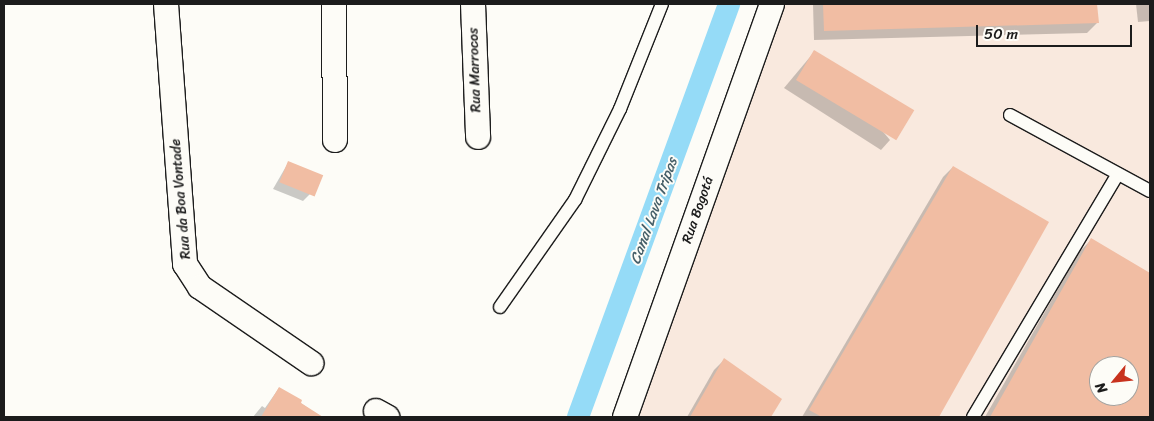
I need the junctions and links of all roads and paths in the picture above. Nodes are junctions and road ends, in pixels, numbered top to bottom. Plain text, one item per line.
1 (166, 4) edge
2 (334, 4) edge
3 (473, 4) edge
4 (662, 4) edge
5 (772, 4) edge
6 (1010, 116) dead end
7 (478, 137) dead end
8 (335, 140) dead end
9 (1118, 174) junction
10 (1150, 191) edge
11 (500, 307) dead end
12 (311, 363) dead end
13 (625, 417) edge
14 (973, 417) edge

1 - 12 street, Rua da Boa Vontade
2 - 8 street
3 - 7 street, Rua Marrocos
4 - 11 lane
5 - 13 street, Rua Bogotá
6 - 9 lane
9 - 10 lane
9 - 14 lane

